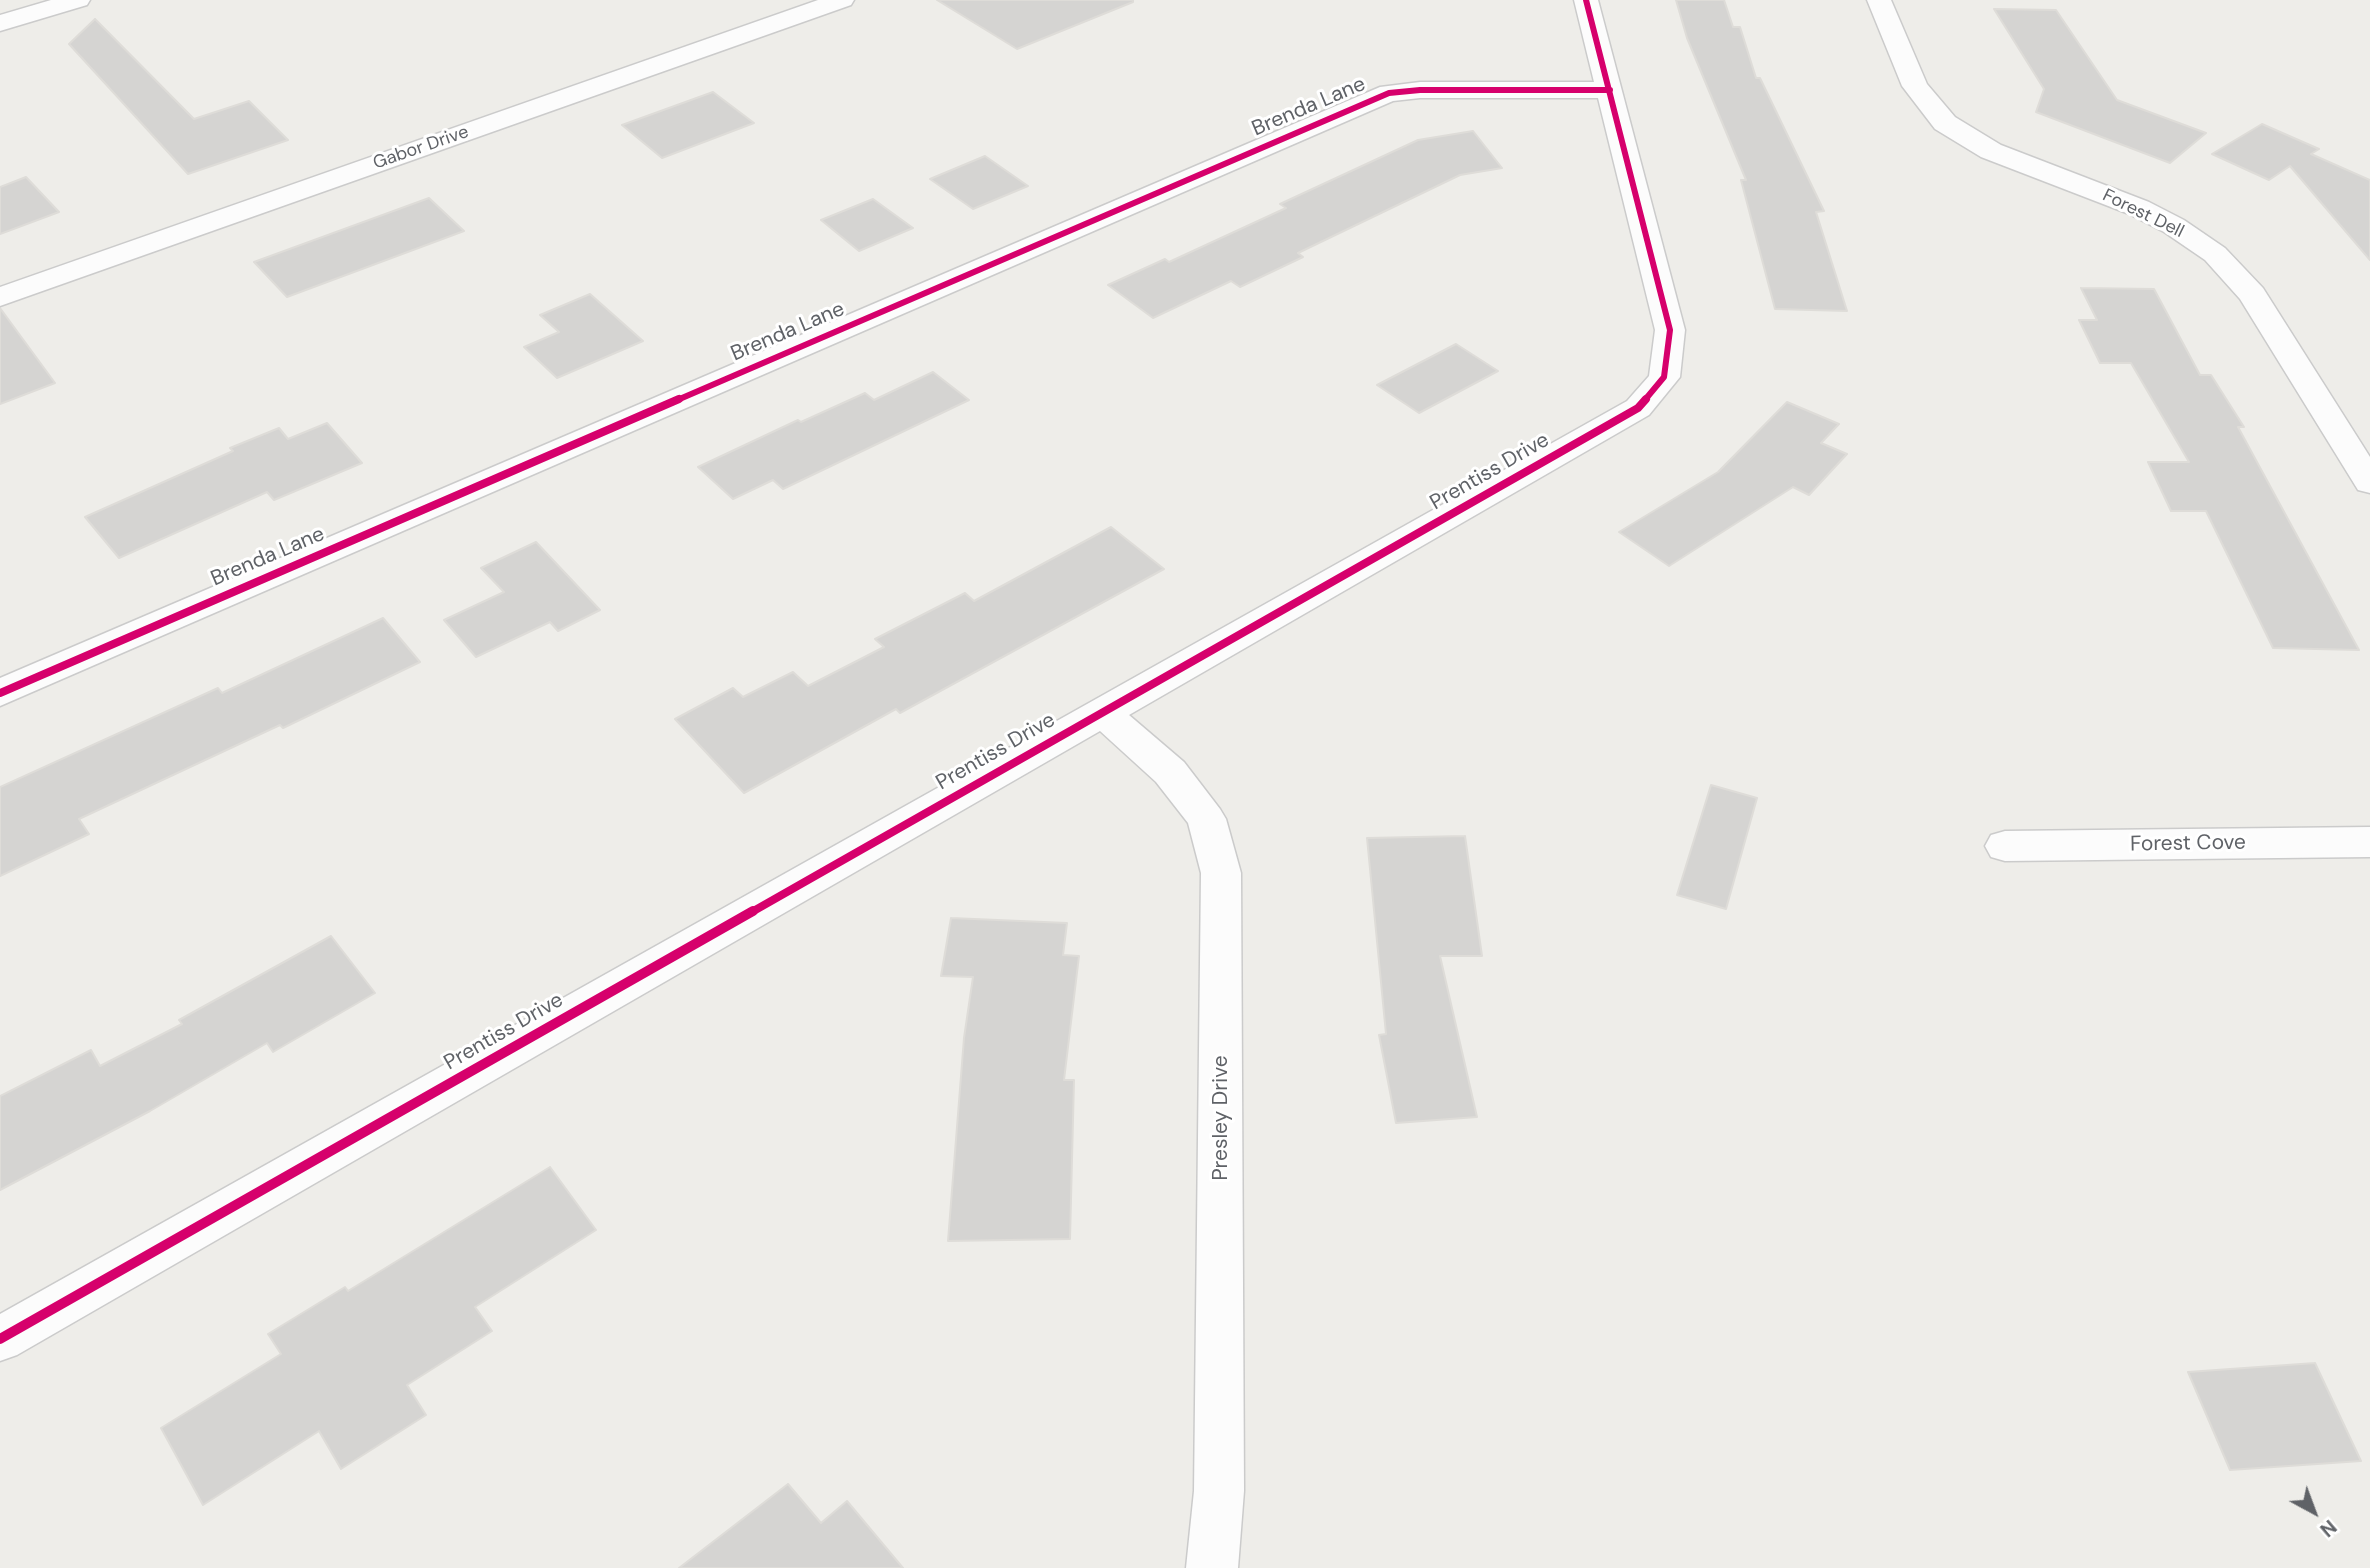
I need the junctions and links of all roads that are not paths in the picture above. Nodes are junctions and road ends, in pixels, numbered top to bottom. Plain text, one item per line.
1 (78, 0) edge
2 (842, 0) edge
3 (1586, 0) edge
4 (1880, 0) edge
5 (0, 23) edge
6 (1610, 90) junction
7 (0, 297) edge
8 (2370, 483) edge
9 (0, 693) edge
10 (1102, 712) junction
11 (2370, 842) edge
12 (2005, 846) dead end
13 (0, 1339) edge
14 (1212, 1568) edge

1 - 5 street
2 - 7 street, Gabor Drive
3 - 6 street, Prentiss Drive
4 - 8 street, Forest Dell
6 - 9 street, Brenda Lane
6 - 10 street, Prentiss Drive
10 - 13 street, Prentiss Drive
10 - 14 street, Presley Drive
11 - 12 street, Forest Cove

